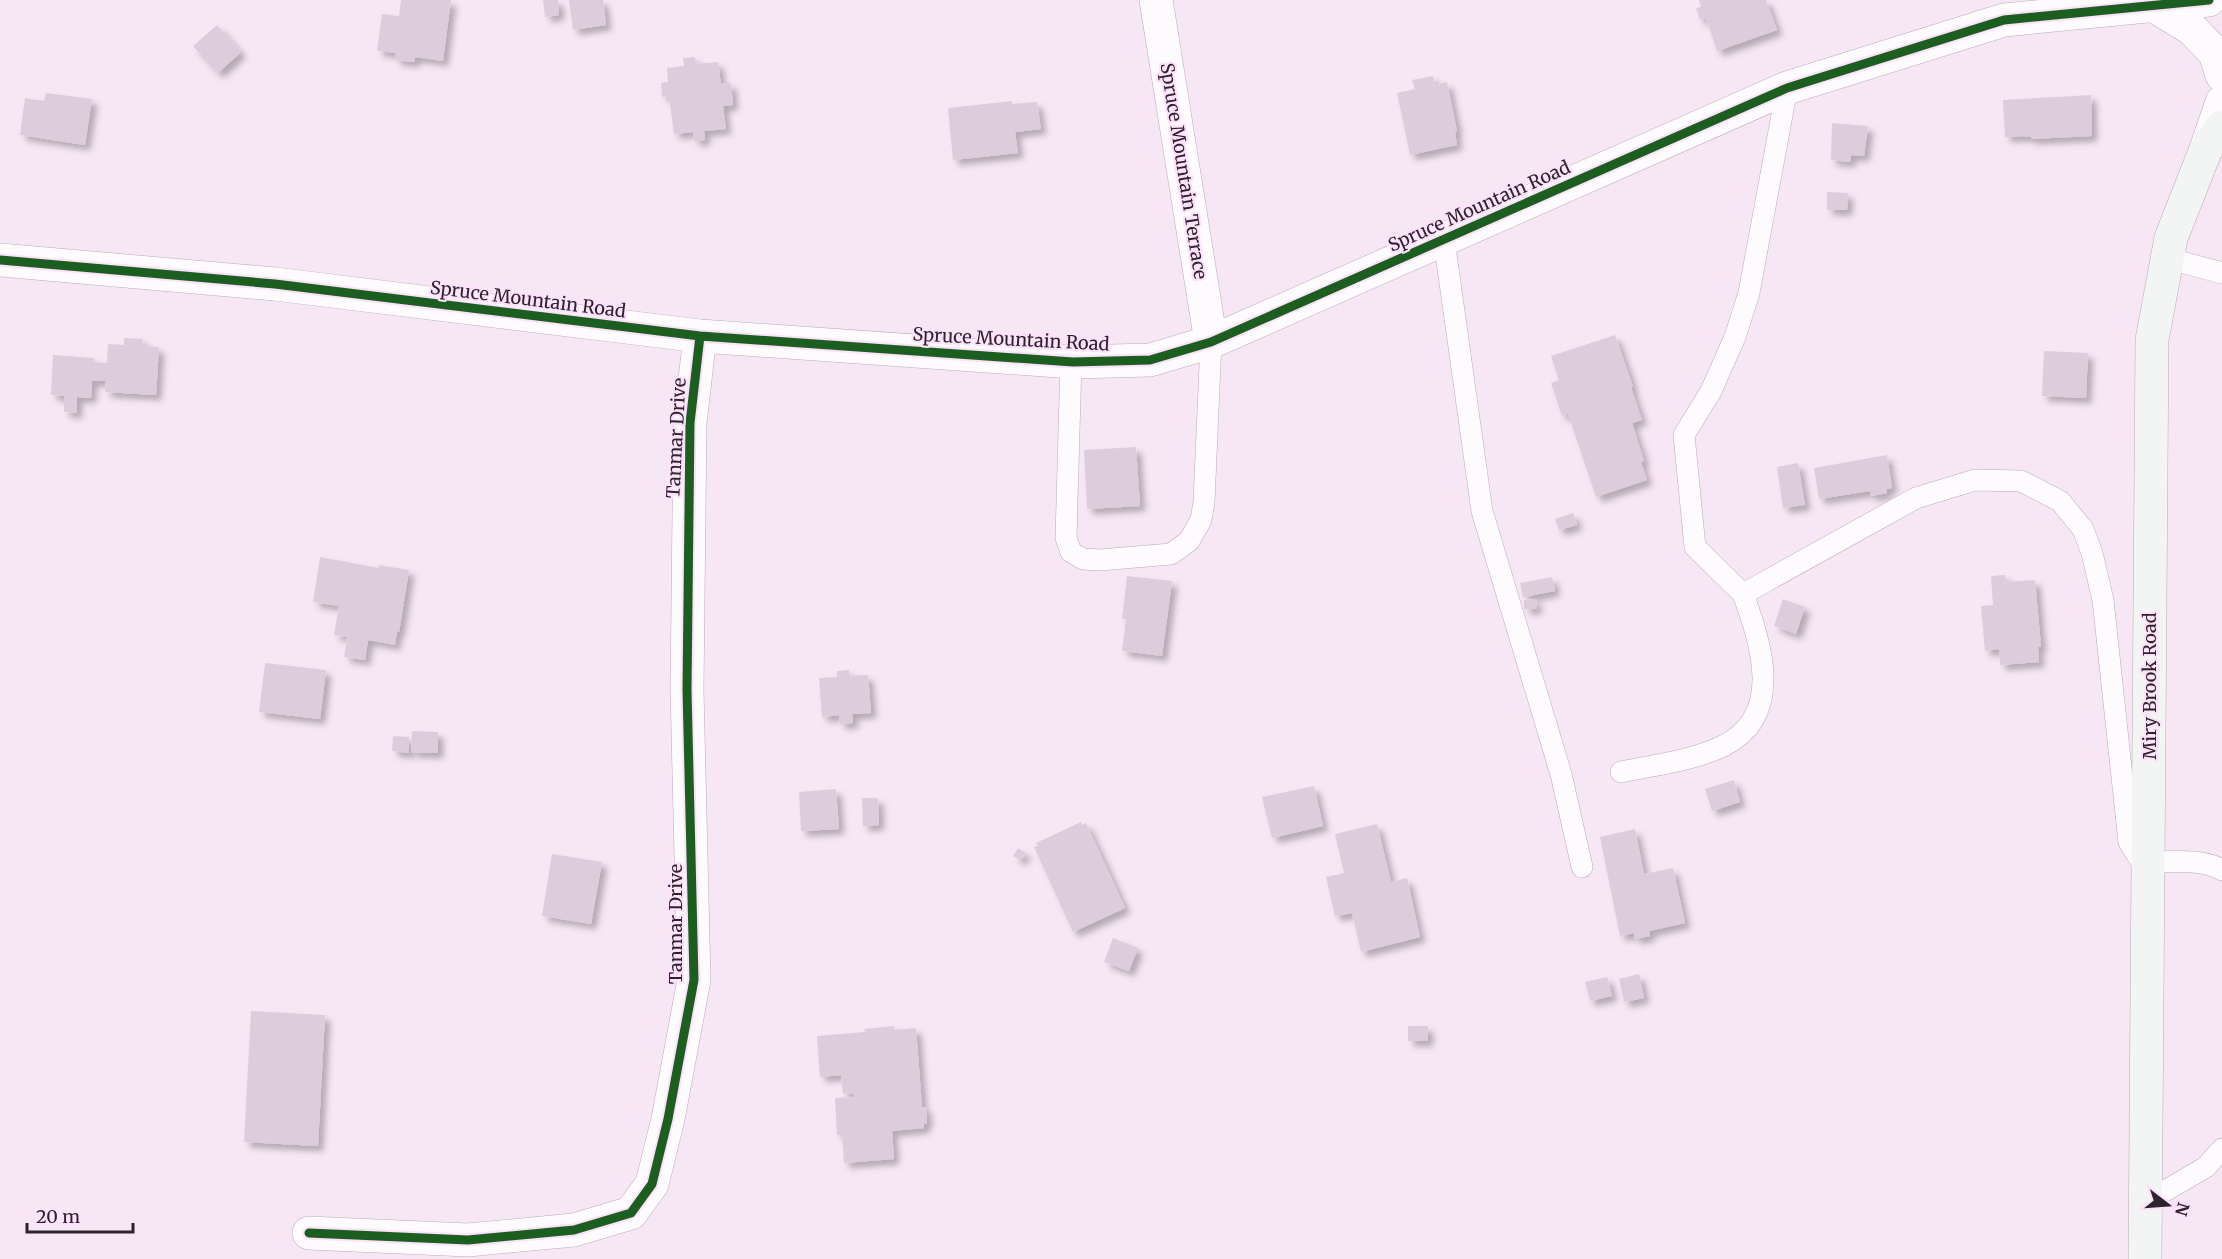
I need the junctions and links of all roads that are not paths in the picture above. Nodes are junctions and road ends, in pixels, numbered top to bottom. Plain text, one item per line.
1 (1156, 0) edge
2 (2210, 0) edge
3 (2154, 6) junction
4 (2222, 75) edge
5 (1787, 88) junction
6 (2222, 102) edge
7 (2214, 138) edge
8 (1444, 240) junction
9 (2167, 258) junction
10 (0, 260) edge
11 (2222, 273) edge
12 (700, 336) junction
13 (1211, 342) junction
14 (1071, 362) junction
15 (1743, 594) junction
16 (1621, 772) dead end
17 (1582, 867) dead end
18 (2148, 867) junction
19 (2222, 870) edge
20 (2222, 1149) edge
21 (2146, 1202) junction
22 (309, 1233) dead end
23 (2145, 1259) edge

1 - 13 street, Spruce Mountain Terrace
2 - 3 street, Spruce Mountain Road
3 - 4 street
3 - 5 street, Spruce Mountain Road
5 - 8 street, Spruce Mountain Road
5 - 15 lane
6 - 7 street
7 - 9 main road, Miry Brook Road
8 - 13 street, Spruce Mountain Road
8 - 17 lane
9 - 11 lane
9 - 18 main road, Miry Brook Road
10 - 12 street, Spruce Mountain Road
12 - 14 street, Spruce Mountain Road
12 - 22 street, Tanmar Drive
13 - 14 street, Spruce Mountain Road
13 - 14 lane
15 - 16 lane
15 - 18 lane
18 - 19 lane
18 - 21 main road, Miry Brook Road
20 - 21 lane
21 - 23 main road, Miry Brook Road

